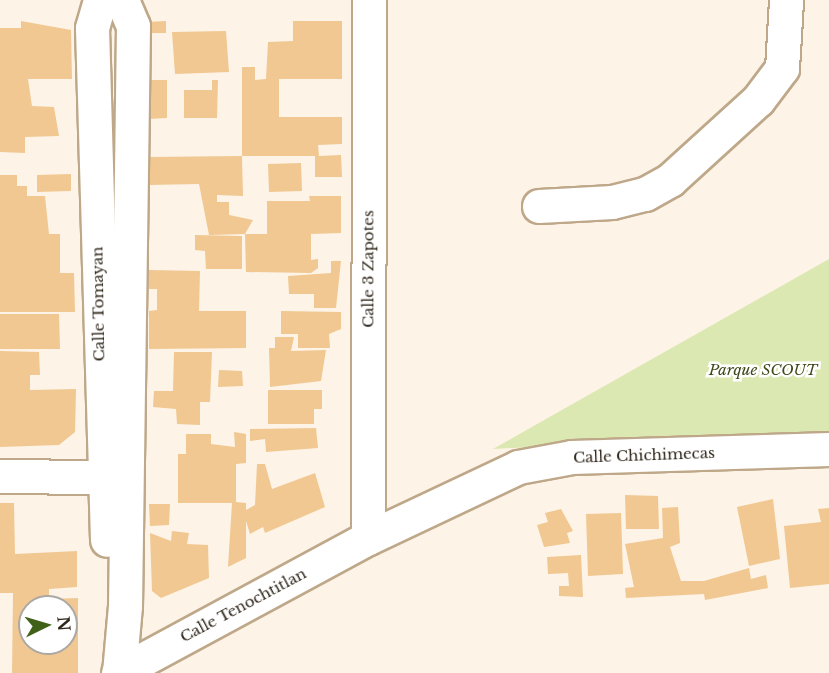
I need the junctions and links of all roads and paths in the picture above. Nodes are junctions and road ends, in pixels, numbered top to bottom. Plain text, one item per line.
1 (100, 0) edge
2 (122, 0) edge
3 (369, 0) edge
4 (786, 0) edge
5 (539, 206) dead end
6 (829, 449) edge
7 (0, 476) edge
8 (101, 477) junction
9 (368, 538) junction
10 (124, 606) junction
11 (118, 673) edge

1 - 8 street, Calle Tomayan
2 - 10 street, Calle Tomayan
3 - 9 street, Calle 3 Zapotes
4 - 5 street
6 - 9 street, Calle Chichimecas
7 - 8 street
8 - 10 street, Calle Tomayan
9 - 11 street, Calle Tenochtitlan
10 - 11 street, Calle Tomayan

